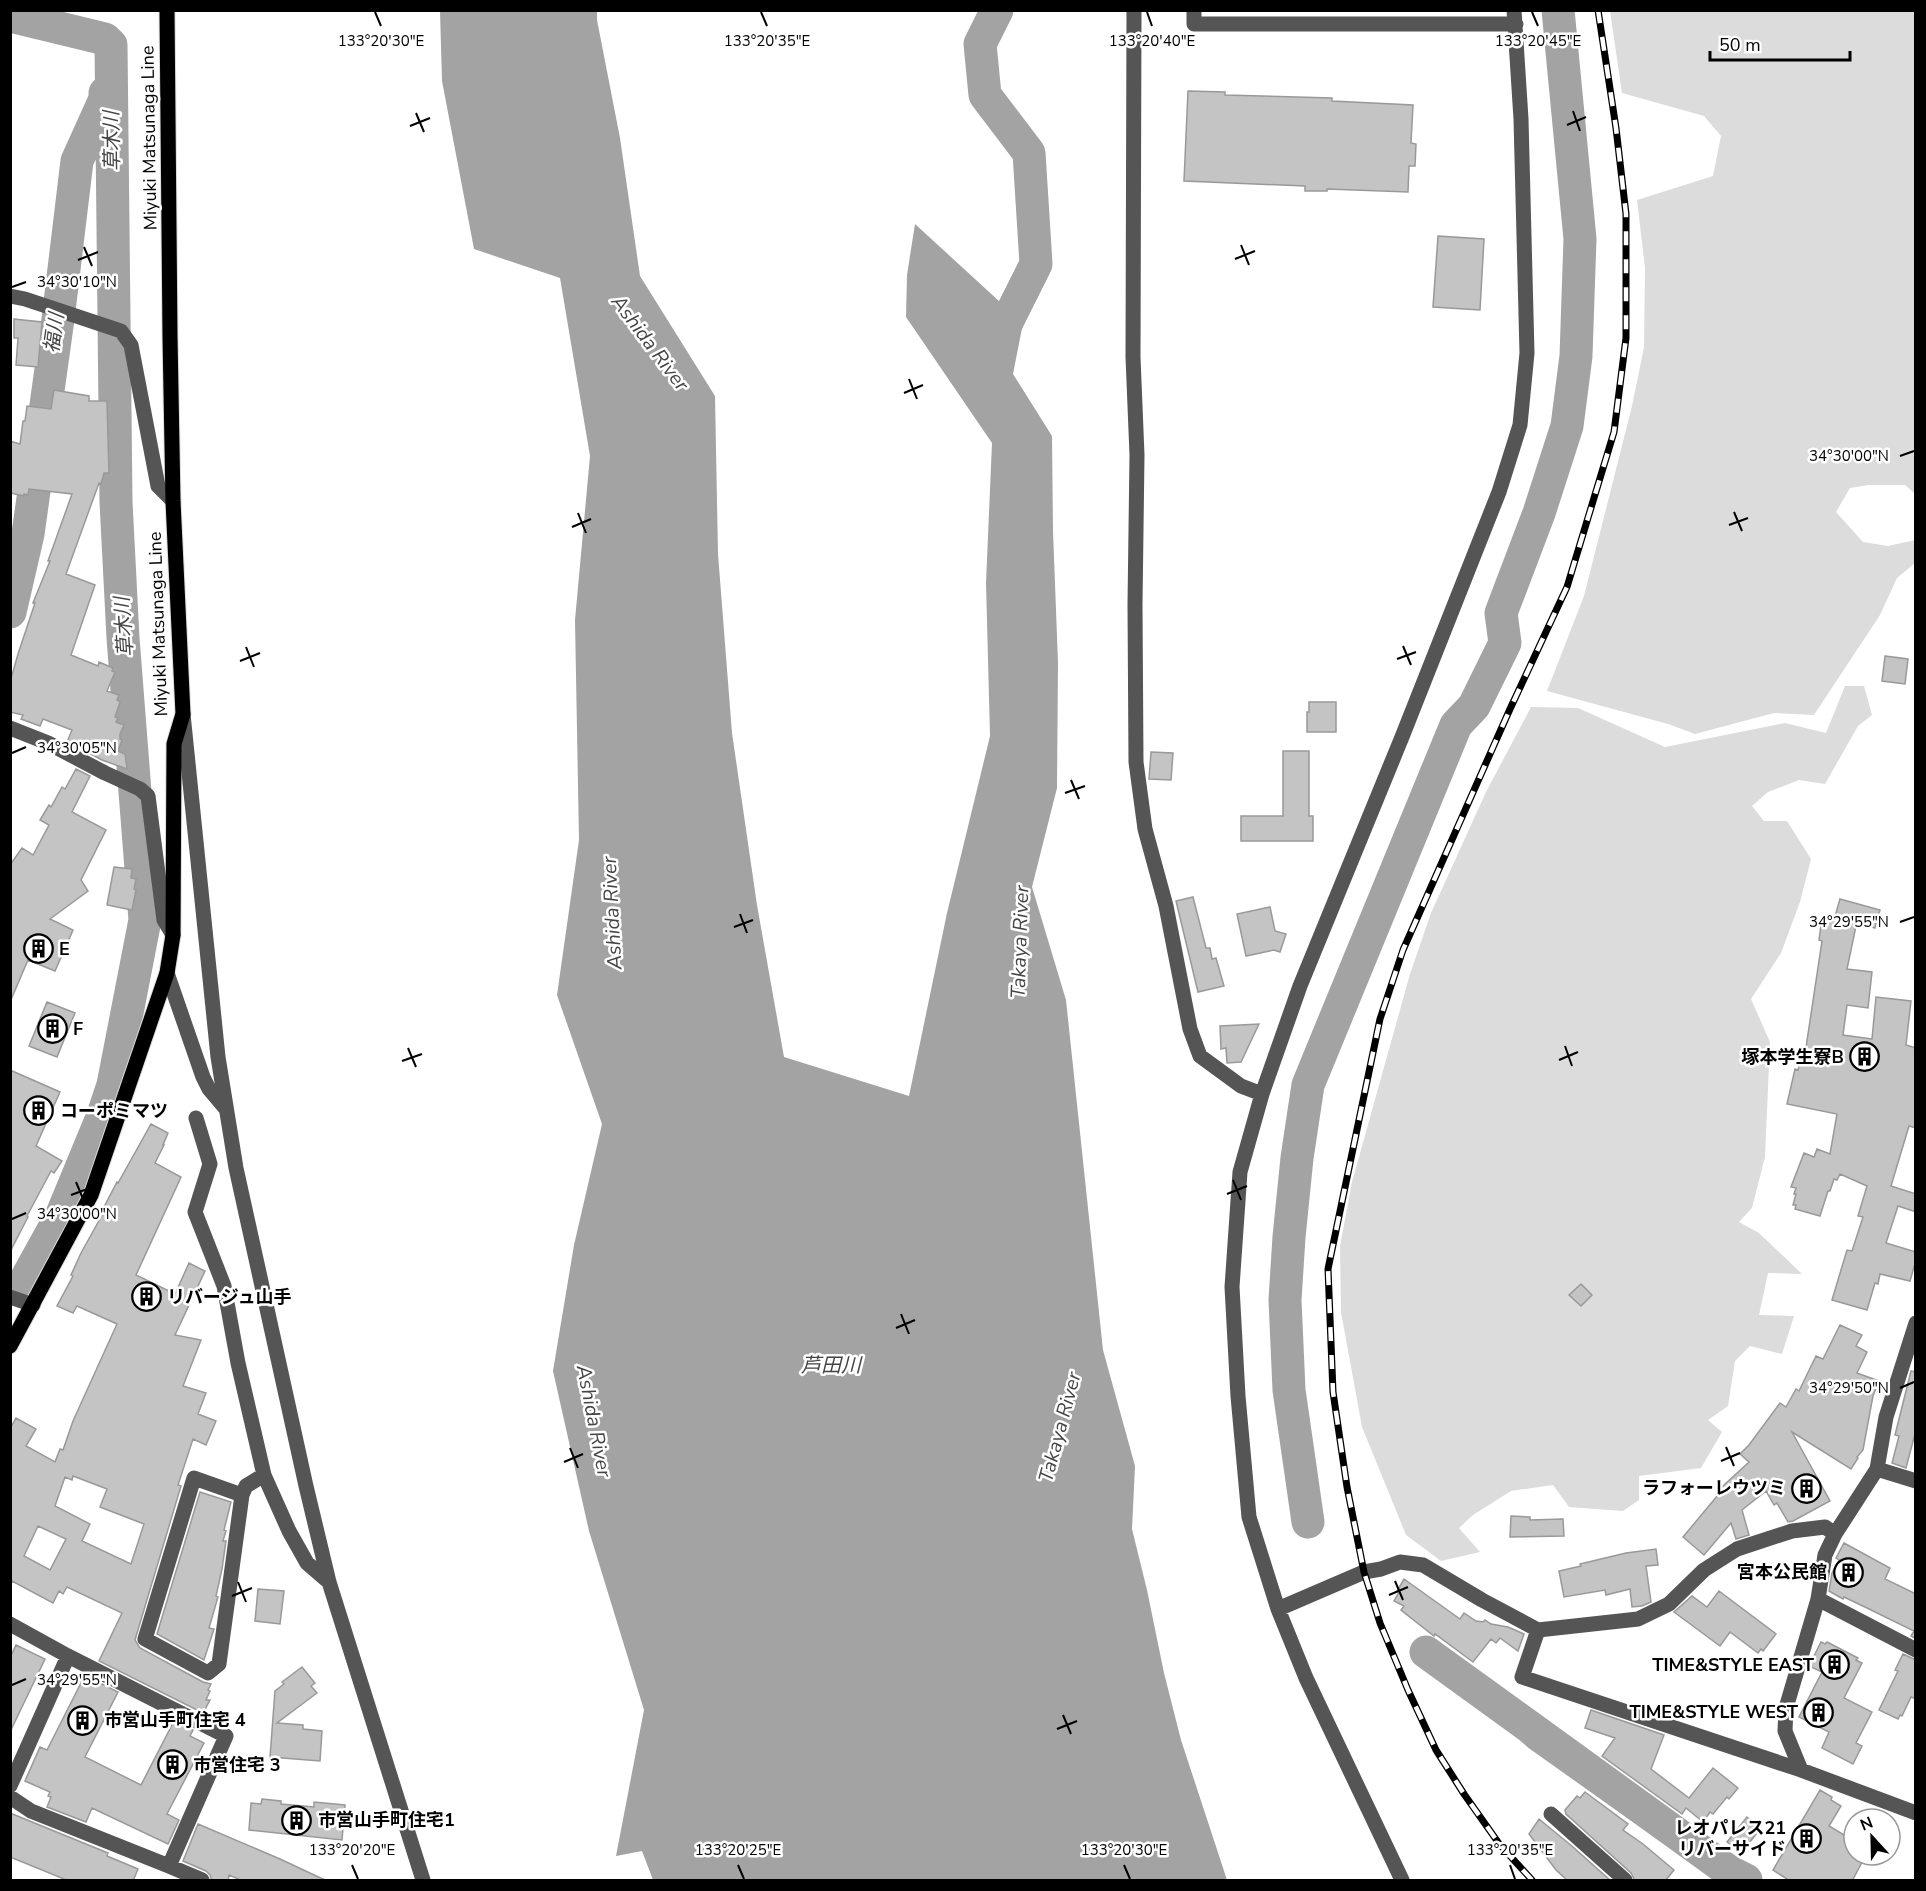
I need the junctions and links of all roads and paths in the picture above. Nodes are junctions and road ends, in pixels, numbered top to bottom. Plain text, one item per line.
1 (167, 10) edge
2 (1134, 10) edge
3 (1194, 10) edge
4 (1515, 17) edge
5 (10, 296) edge
6 (173, 501) junction
7 (183, 714) junction
8 (10, 728) edge
9 (173, 935) junction
10 (167, 973) junction
11 (1262, 1094) junction
12 (227, 1110) junction
13 (196, 1118) dead end
14 (10, 1298) edge
15 (33, 1305) junction
16 (1916, 1323) edge
17 (10, 1346) edge
18 (1877, 1469) junction
19 (264, 1475) junction
20 (1916, 1481) edge
21 (242, 1495) junction
22 (1835, 1534) junction
23 (329, 1582) junction
24 (1818, 1599) junction
25 (1278, 1609) junction
26 (10, 1624) edge
27 (1538, 1630) junction
28 (1916, 1650) edge
29 (68, 1656) junction
30 (1801, 1770) junction
31 (10, 1786) edge
32 (10, 1797) edge
33 (1916, 1813) edge
34 (1551, 1814) dead end
35 (169, 1866) junction
36 (202, 1881) edge
37 (423, 1881) edge
38 (1402, 1881) edge
39 (1625, 1881) edge

1 - 6 main road, Miyuki Matsunaga Line
2 - 11 street
3 - 4 street
4 - 11 street
5 - 6 street
6 - 7 main road, Miyuki Matsunaga Line
7 - 9 main road, Miyuki Matsunaga Line
7 - 12 street
8 - 9 street
9 - 10 main road, Miyuki Matsunaga Line
10 - 12 street
10 - 15 main road, Miyuki Matsunaga Line
11 - 25 street
12 - 23 street
13 - 19 street
14 - 15 street
15 - 17 main road, Miyuki Matsunaga Line
16 - 18 street
18 - 20 street
18 - 22 street
19 - 21 street
19 - 23 street
21 - 21 street
22 - 24 street
22 - 27 street
23 - 37 street
24 - 28 street
24 - 30 street
25 - 27 street
25 - 38 street
26 - 29 street
27 - 30 street
29 - 31 street
29 - 35 street
30 - 33 street
32 - 35 street
34 - 39 street
35 - 36 street

